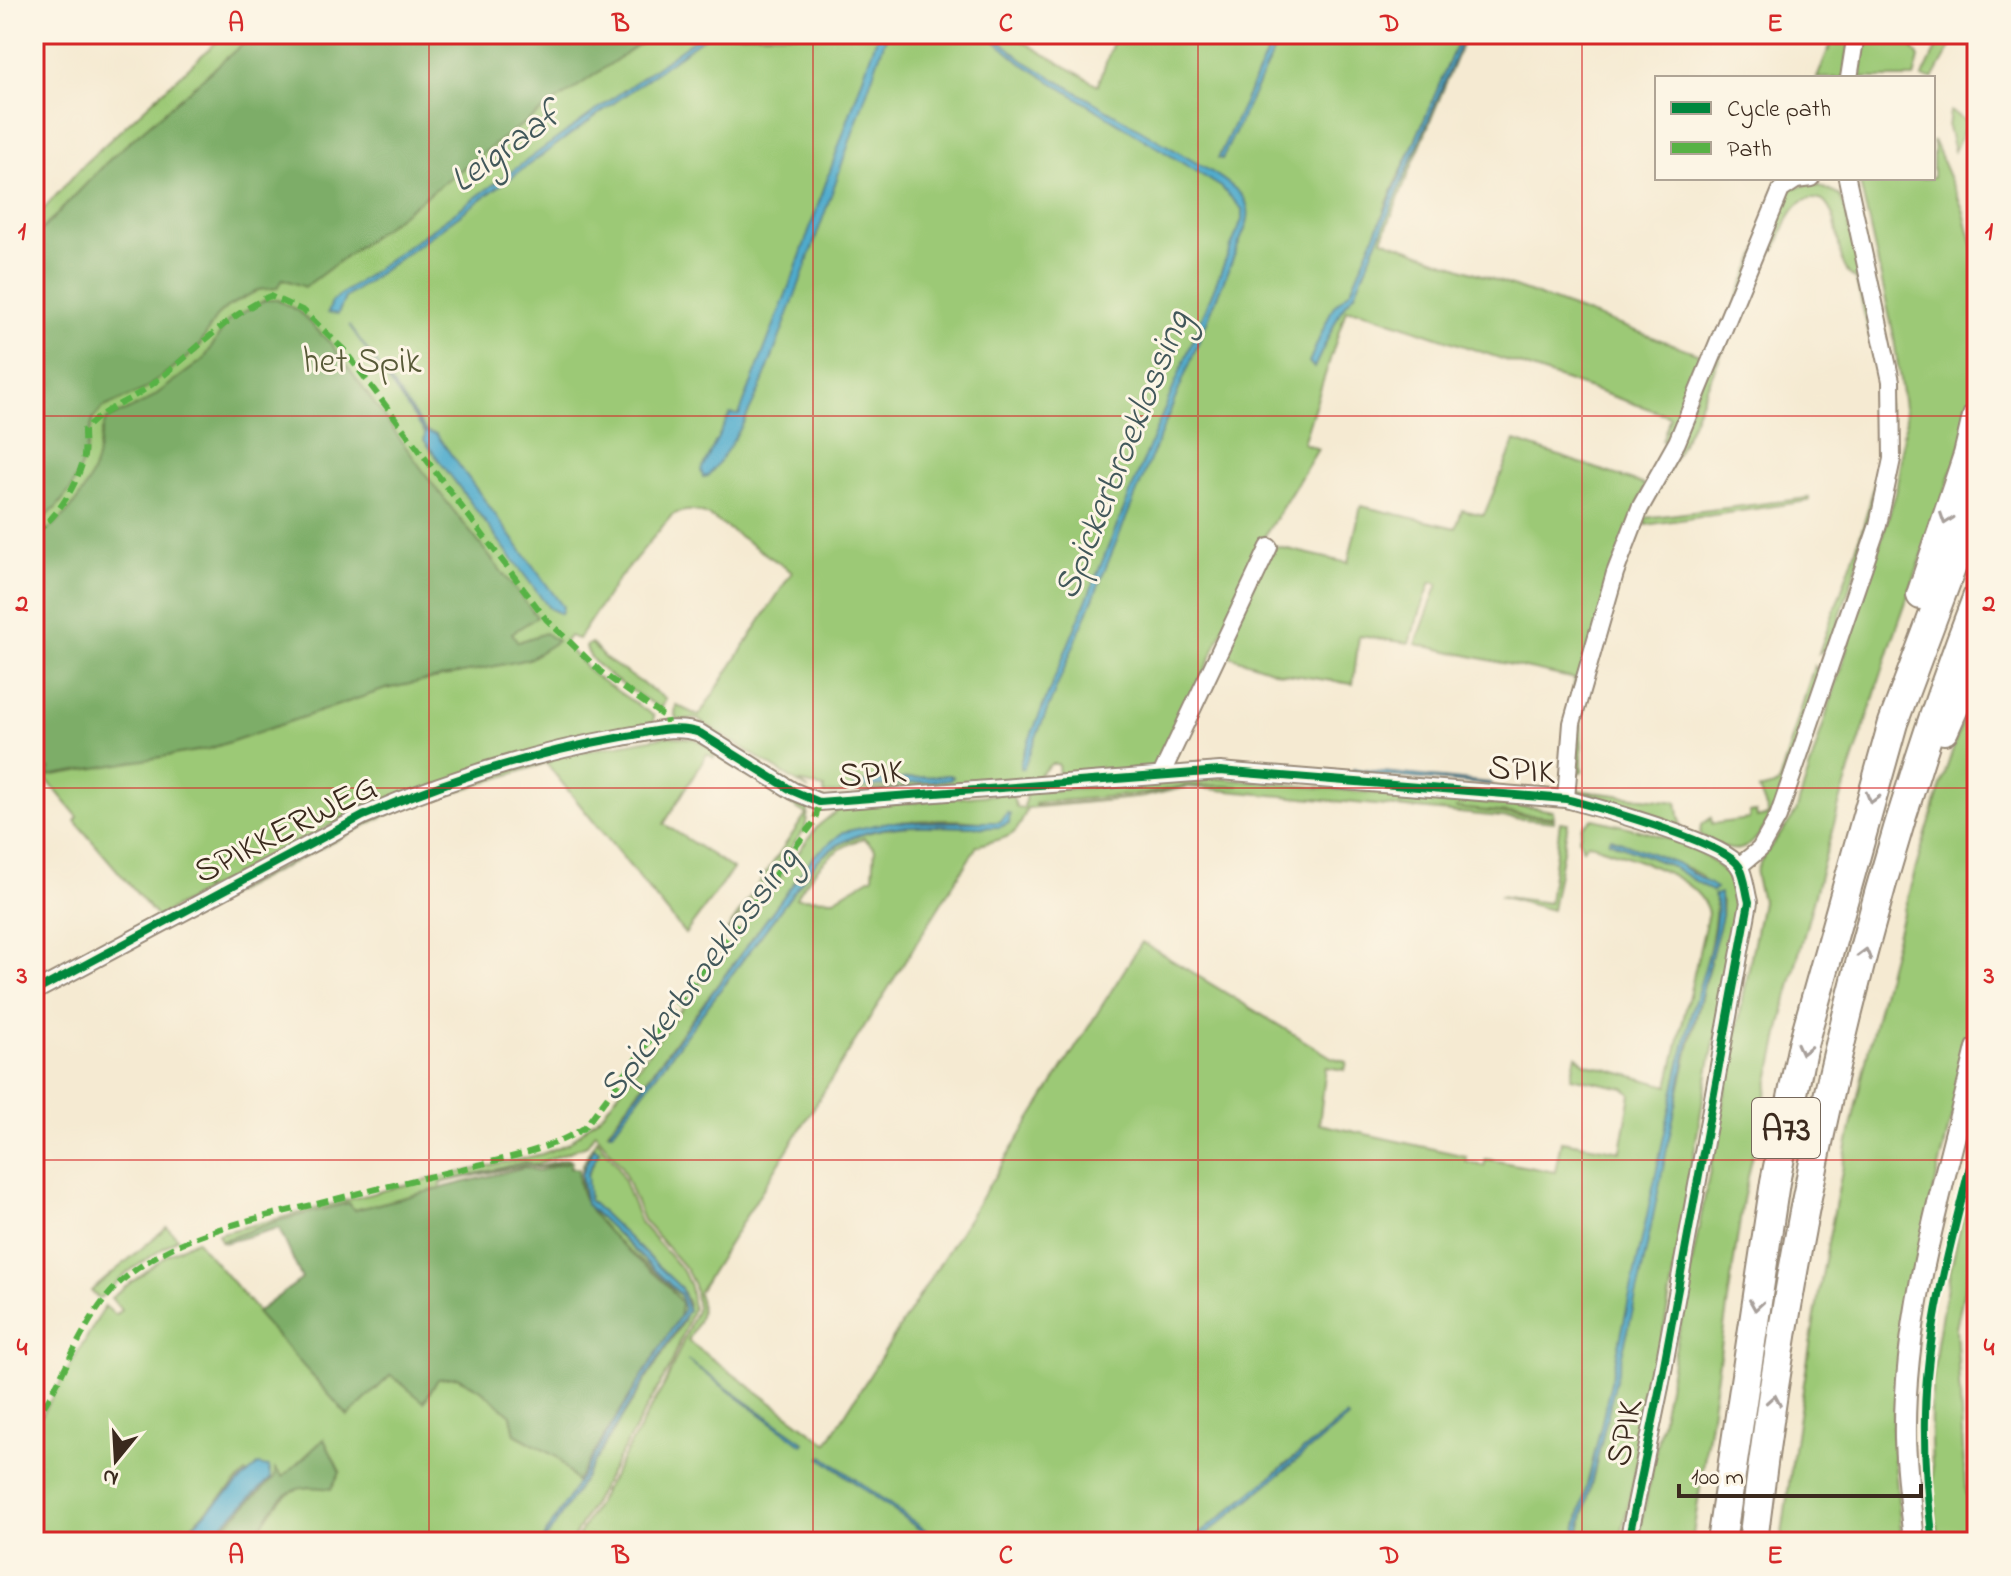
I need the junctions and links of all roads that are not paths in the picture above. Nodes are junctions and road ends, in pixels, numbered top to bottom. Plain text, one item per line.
1 (1856, 34) edge
2 (1849, 76) edge
3 (1796, 180) edge
4 (1847, 180) edge
5 (1977, 417) edge
6 (1977, 499) edge
7 (1269, 547) dead end
8 (1977, 598) edge
9 (1977, 656) edge
10 (1893, 723) junction
11 (668, 729) joint
12 (1162, 773) junction
13 (1908, 797) junction
14 (1566, 799) junction
15 (1739, 866) junction
16 (34, 992) edge
17 (1977, 1048) edge
18 (1628, 1542) edge
19 (1721, 1542) edge
20 (1753, 1542) edge
21 (1914, 1542) edge

1 - 2 street
3 - 14 street, SPIK
4 - 15 street
5 -> 10 highway, A73
6 - 10 highway, A73
7 - 12 street
8 - 13 highway, A73
9 - 13 highway, A73
10 -> 19 highway, A73
11 - 12 street, SPIK
11 - 16 street, SPIKKERWEG
12 - 14 street, SPIK
20 -> 13 highway, A73
14 - 15 street, SPIK
15 - 18 street, SPIK
17 - 21 street

